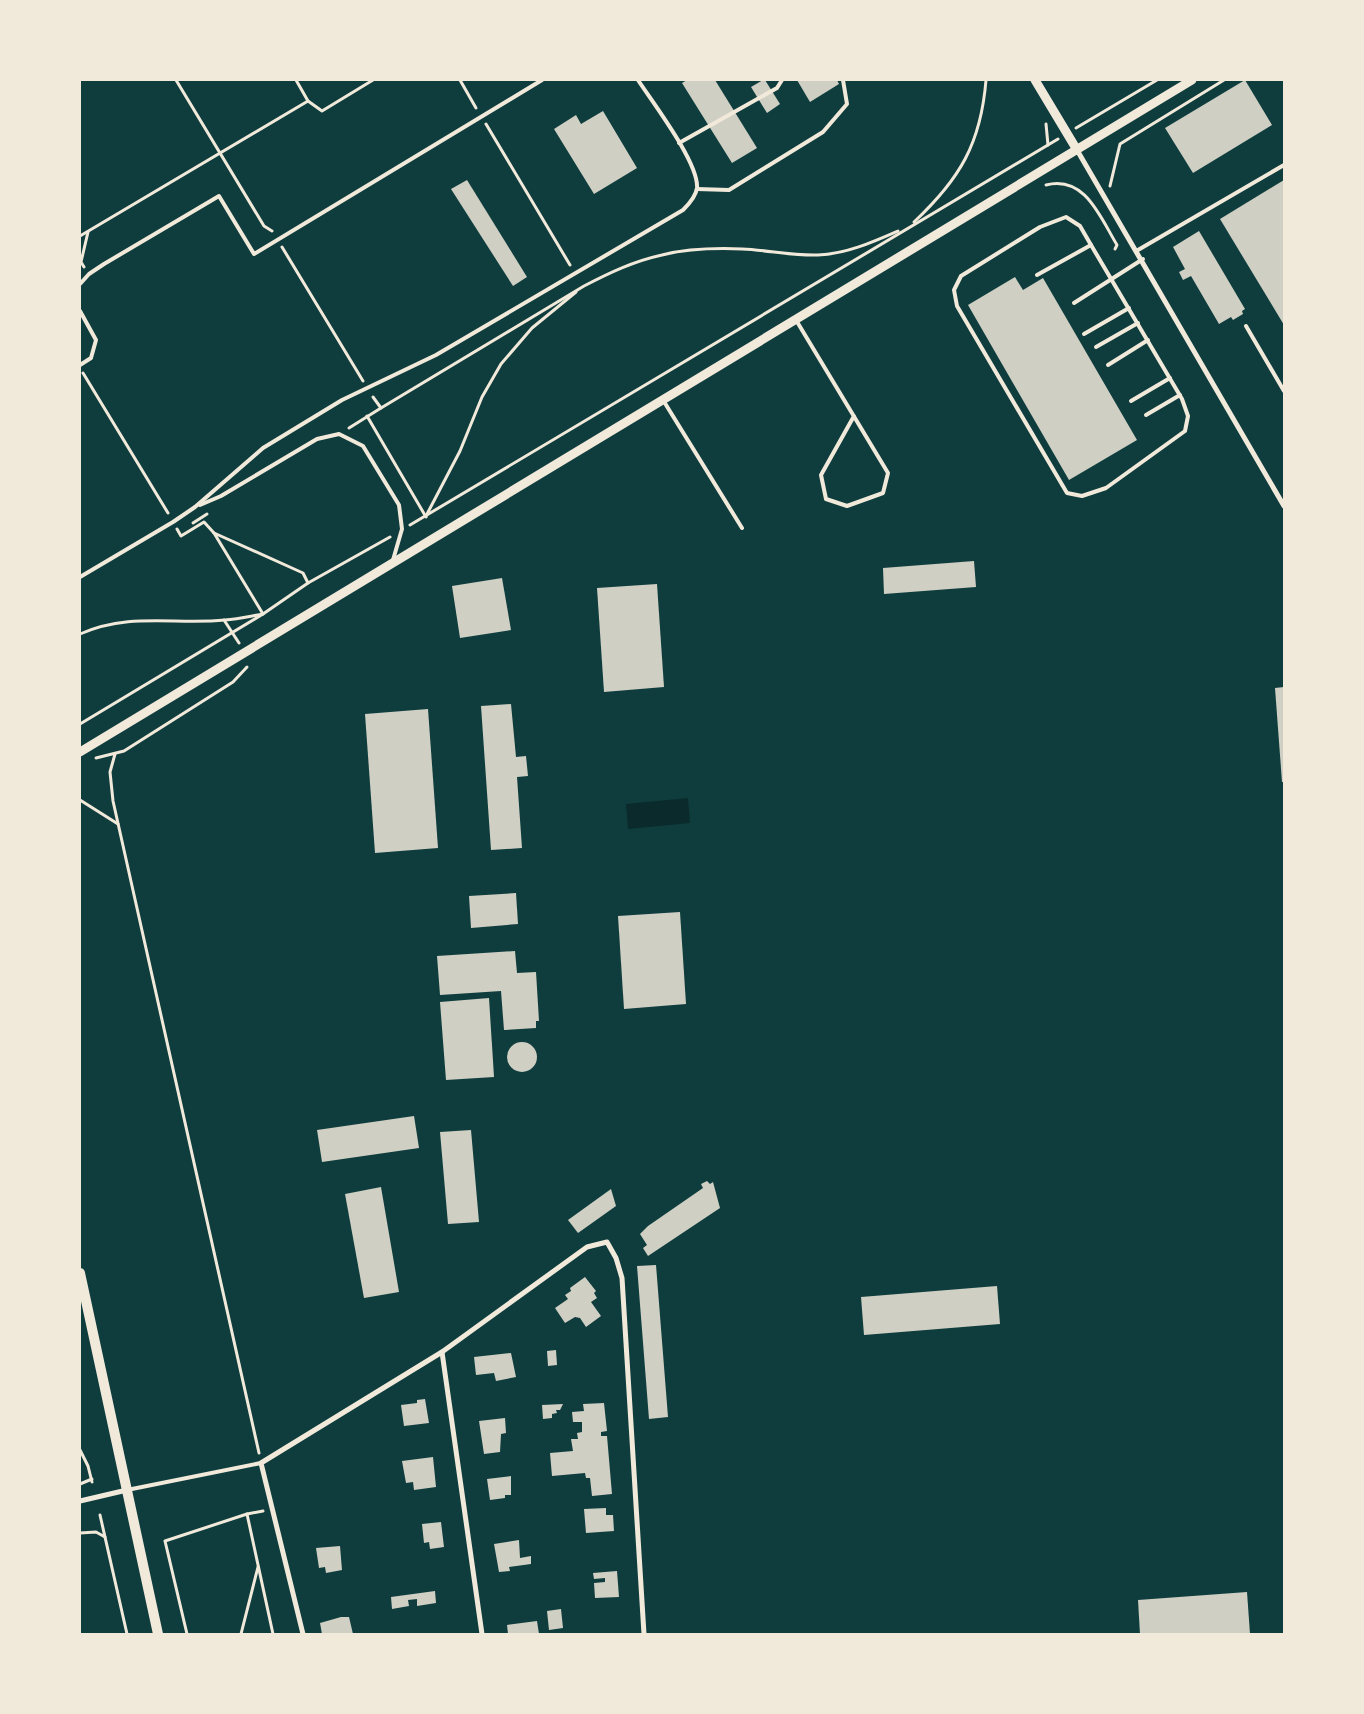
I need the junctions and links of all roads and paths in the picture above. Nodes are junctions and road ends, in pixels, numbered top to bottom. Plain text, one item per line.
1 (176, 80) edge
2 (296, 80) edge
3 (373, 80) edge
4 (460, 80) edge
5 (542, 80) edge
6 (638, 80) edge
7 (782, 80) edge
8 (843, 80) edge
9 (986, 80) edge
10 (1035, 80) edge
11 (1157, 80) edge
12 (1192, 80) edge
13 (1224, 80) edge
14 (308, 101) junction
15 (481, 116) junction
16 (1067, 133) junction
17 (679, 143) junction
18 (1077, 150) junction
19 (220, 154) junction
20 (1284, 165) edge
21 (1043, 185) dead end
22 (697, 189) junction
23 (1107, 199) junction
24 (910, 226) junction
25 (272, 230) dead end
26 (88, 232) junction
27 (80, 236) edge
28 (1091, 245) junction
29 (282, 246) dead end
30 (1115, 249) dead end
31 (1138, 250) junction
32 (1143, 259) junction
33 (81, 262) edge
34 (570, 265) dead end
35 (89, 274) junction
36 (1037, 275) dead end
37 (1112, 278) junction
38 (80, 284) edge
39 (584, 286) junction
40 (1074, 303) dead end
41 (1129, 308) junction
42 (80, 311) edge
43 (796, 320) junction
44 (1138, 323) junction
45 (1246, 326) dead end
46 (1084, 334) dead end
47 (1148, 340) junction
48 (1096, 347) dead end
49 (1108, 364) dead end
50 (80, 367) edge
51 (1170, 378) junction
52 (367, 388) junction
53 (1284, 391) edge
54 (1180, 395) junction
55 (663, 400) junction
56 (1131, 401) dead end
57 (381, 408) dead end
58 (1146, 415) dead end
59 (367, 416) dead end
60 (854, 416) junction
61 (1284, 506) edge
62 (195, 507) junction
63 (426, 517) junction
64 (173, 522) junction
65 (742, 528) dead end
66 (402, 529) junction
67 (214, 533) junction
68 (181, 536) dead end
69 (392, 563) junction
70 (80, 577) edge
71 (308, 583) junction
72 (263, 614) junction
73 (80, 634) edge
74 (252, 662) dead end
75 (80, 724) edge
76 (80, 752) edge
77 (115, 753) junction
78 (92, 759) dead end
79 (80, 800) edge
80 (118, 824) junction
81 (80, 1273) edge
82 (442, 1352) junction
83 (80, 1450) edge
84 (262, 1463) junction
85 (80, 1484) edge
86 (127, 1490) junction
87 (80, 1501) edge
88 (274, 1508) junction
89 (247, 1514) junction
90 (100, 1515) dead end
91 (80, 1533) edge
92 (106, 1538) junction
93 (258, 1567) junction
94 (127, 1634) edge
95 (158, 1634) edge
96 (187, 1634) edge
97 (241, 1634) edge
98 (273, 1634) edge
99 (303, 1634) edge
100 (482, 1634) edge
101 (644, 1634) edge

1 - 19 path
2 - 14 path
3 - 14 path
4 - 15 path
5 - 15 lane
6 - 17 lane
7 - 17 lane
8 - 22 lane
9 - 24 path
10 - 16 street
11 - 16 path
12 - 18 street
13 - 23 path
14 - 19 path
15 - 34 path
15 - 35 lane
16 - 18 street
16 - 24 path
17 - 22 lane
18 - 23 street
18 - 43 street
19 - 25 path
19 - 26 path
20 - 31 lane
21 - 30 path
22 - 52 lane
23 - 31 street
24 - 39 path
24 - 63 path
26 - 27 path
26 - 33 path
28 - 36 lane
28 - 37 lane
28 - 54 lane
29 - 52 path
31 - 32 street
32 - 37 lane
32 - 61 street
33 - 35 path
35 - 38 lane
37 - 40 lane
37 - 41 lane
39 - 57 path
39 - 63 path
41 - 44 lane
41 - 46 lane
42 - 50 lane
43 - 55 street
43 - 60 lane
44 - 47 lane
44 - 48 lane
45 - 53 lane
47 - 49 lane
47 - 51 lane
50 - 64 path
51 - 54 lane
51 - 56 lane
52 - 62 lane
54 - 58 lane
55 - 65 lane
55 - 69 street
59 - 63 path
60 - 60 lane
62 - 64 lane
62 - 66 lane
63 - 66 path
64 - 70 lane
66 - 69 lane
66 - 71 path
67 - 68 path
67 - 71 path
67 - 72 path
69 - 76 street
71 - 72 path
72 - 73 path
72 - 75 path
74 - 77 path
77 - 78 path
77 - 80 path
79 - 80 path
80 - 84 path
81 - 86 main road
82 - 84 street
82 - 100 street
82 - 101 street
83 - 85 path
84 - 86 lane
84 - 88 street
86 - 87 street
86 - 95 main road
88 - 89 path
88 - 99 street
89 - 93 path
89 - 96 path
90 - 92 path
91 - 92 path
92 - 94 path
93 - 97 path
93 - 98 path

